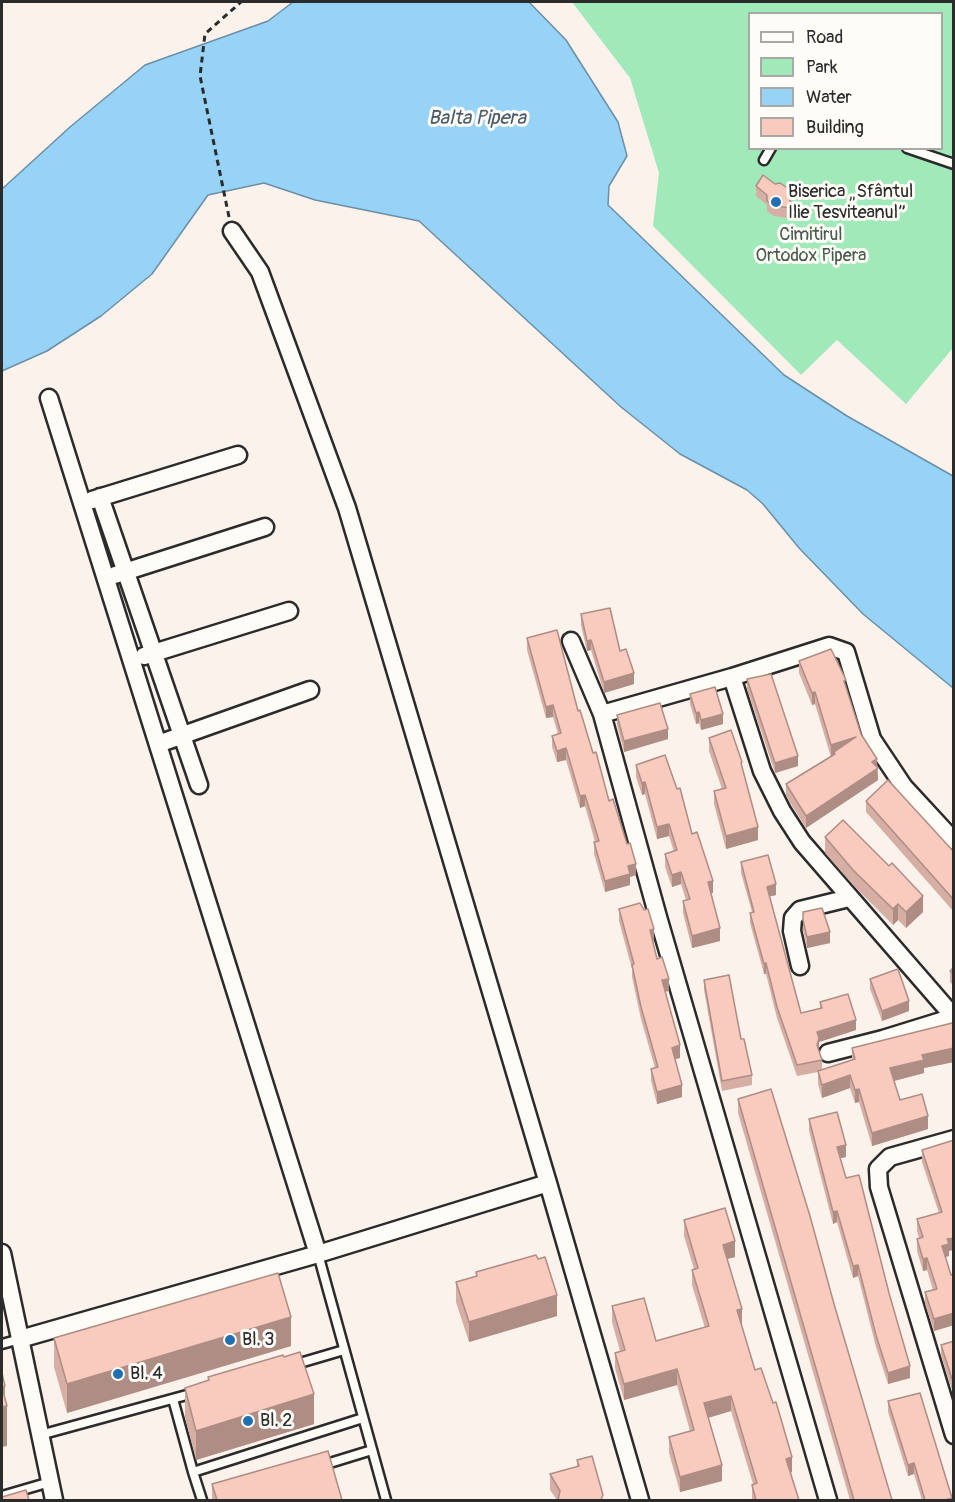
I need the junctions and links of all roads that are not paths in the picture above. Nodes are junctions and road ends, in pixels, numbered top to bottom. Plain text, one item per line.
1 (770, 150) edge
2 (913, 150) edge
3 (764, 160) dead end
4 (954, 165) edge
5 (232, 231) road end
6 (49, 398) dead end
7 (238, 454) dead end
8 (100, 497) junction
9 (82, 503) junction
10 (265, 527) dead end
11 (125, 572) junction
12 (106, 578) junction
13 (289, 611) dead end
14 (571, 641) dead end
15 (154, 653) junction
16 (132, 660) junction
17 (732, 677) junction
18 (310, 690) dead end
19 (602, 714) junction
20 (182, 736) junction
21 (158, 744) junction
22 (199, 785) dead end
23 (954, 841) edge
24 (849, 897) junction
25 (800, 966) dead end
26 (954, 1017) edge
27 (828, 1053) dead end
28 (954, 1139) edge
29 (548, 1183) junction
30 (2, 1253) edge
31 (318, 1254) junction
32 (20, 1340) junction
33 (2, 1344) edge
34 (345, 1350) junction
35 (287, 1366) edge
36 (207, 1389) edge
37 (173, 1399) junction
38 (363, 1418) junction
39 (40, 1435) junction
40 (954, 1435) edge
41 (372, 1450) junction
42 (309, 1470) edge
43 (192, 1472) junction
44 (50, 1482) junction
45 (2, 1496) edge
46 (54, 1500) edge
47 (202, 1500) edge
48 (386, 1500) edge
49 (640, 1500) edge
50 (828, 1500) edge

1 - 3 lane
2 - 4 lane
5 - 29 street
6 - 9 street
7 - 8 street
8 - 9 street
8 - 11 street
9 - 12 street
10 - 11 street
11 - 12 street
11 - 15 street
12 - 16 street
13 - 15 street
14 - 19 street
15 - 16 street
15 - 20 street
16 - 21 street
17 - 19 street
17 - 23 street
17 - 24 street
18 - 20 street
19 - 50 street
20 - 21 street
20 - 22 street
21 - 31 street
24 - 25 street
24 - 26 street
26 - 27 street
28 - 40 street
29 - 31 street
29 - 49 street
30 - 32 street
31 - 32 street
31 - 34 lane
32 - 33 lane
32 - 39 street
34 - 35 lane
34 - 38 lane
36 - 37 lane
37 - 39 lane
37 - 43 lane
38 - 41 lane
38 - 43 lane
39 - 44 street
41 - 42 lane
41 - 48 lane
43 - 47 lane
44 - 45 lane
44 - 46 street

